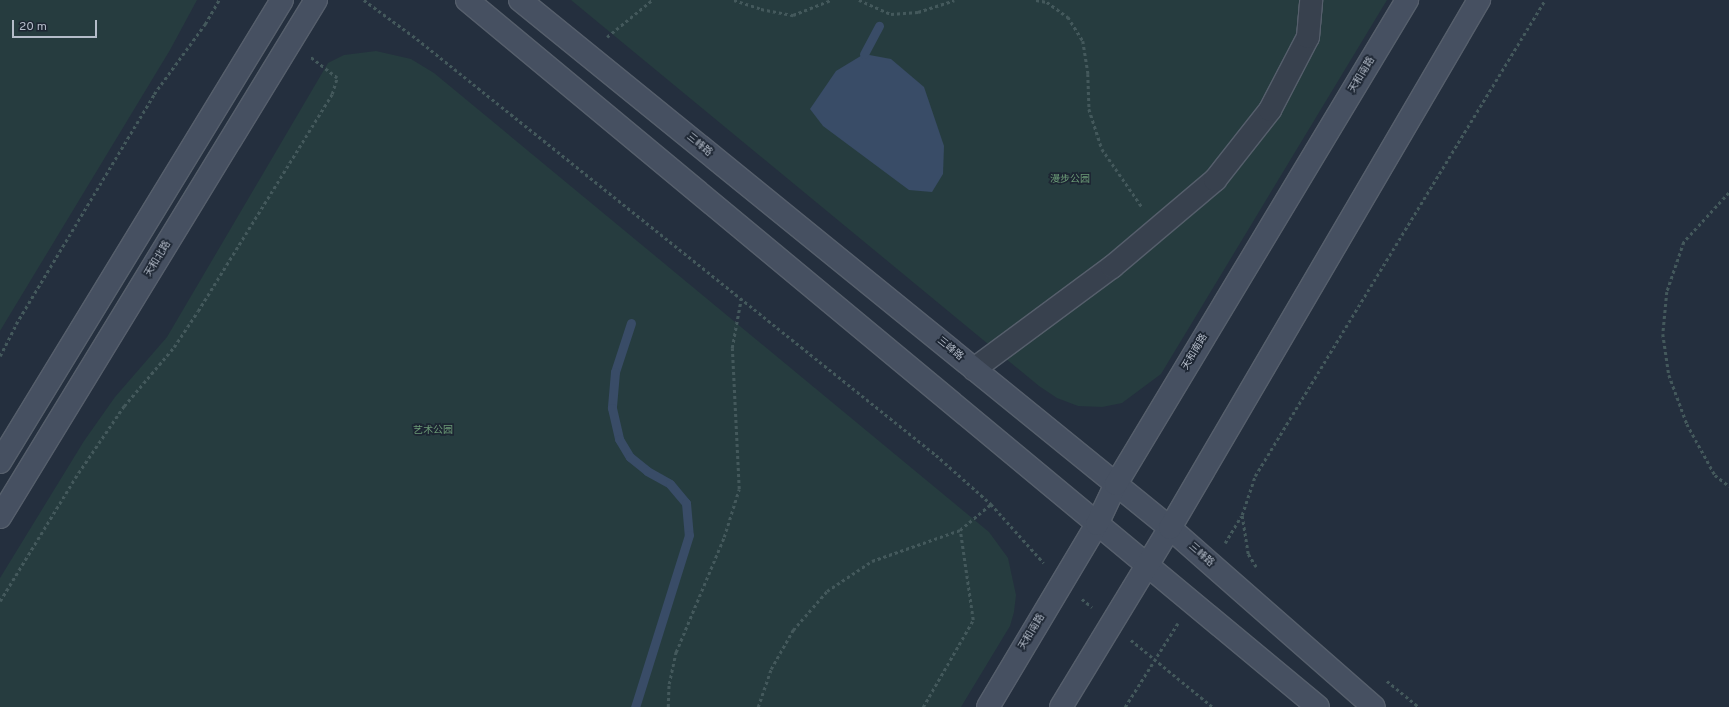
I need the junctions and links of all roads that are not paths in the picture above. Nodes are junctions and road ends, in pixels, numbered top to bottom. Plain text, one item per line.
1 (282, 0) edge
2 (316, 0) edge
3 (467, 0) edge
4 (520, 0) edge
5 (1311, 0) edge
6 (1407, 0) edge
7 (1479, 0) edge
8 (974, 369) junction
9 (0, 462) edge
10 (1116, 484) junction
11 (0, 518) edge
12 (1097, 524) junction
13 (1170, 528) junction
14 (1146, 565) junction
15 (988, 707) edge
16 (1061, 707) edge
17 (1318, 707) edge
18 (1374, 707) edge

1 - 9 street
2 - 11 street, 天和北路
3 - 12 street
4 - 8 street, 三峰路
5 - 8 street
6 - 10 street, 天和南路
7 - 13 street
8 - 10 street, 三峰路
10 - 12 street, 天和南路
10 - 13 street, 三峰路
12 - 14 street
12 - 15 street, 天和南路
13 - 14 street
13 - 18 street, 三峰路
14 - 16 street
14 - 17 street

